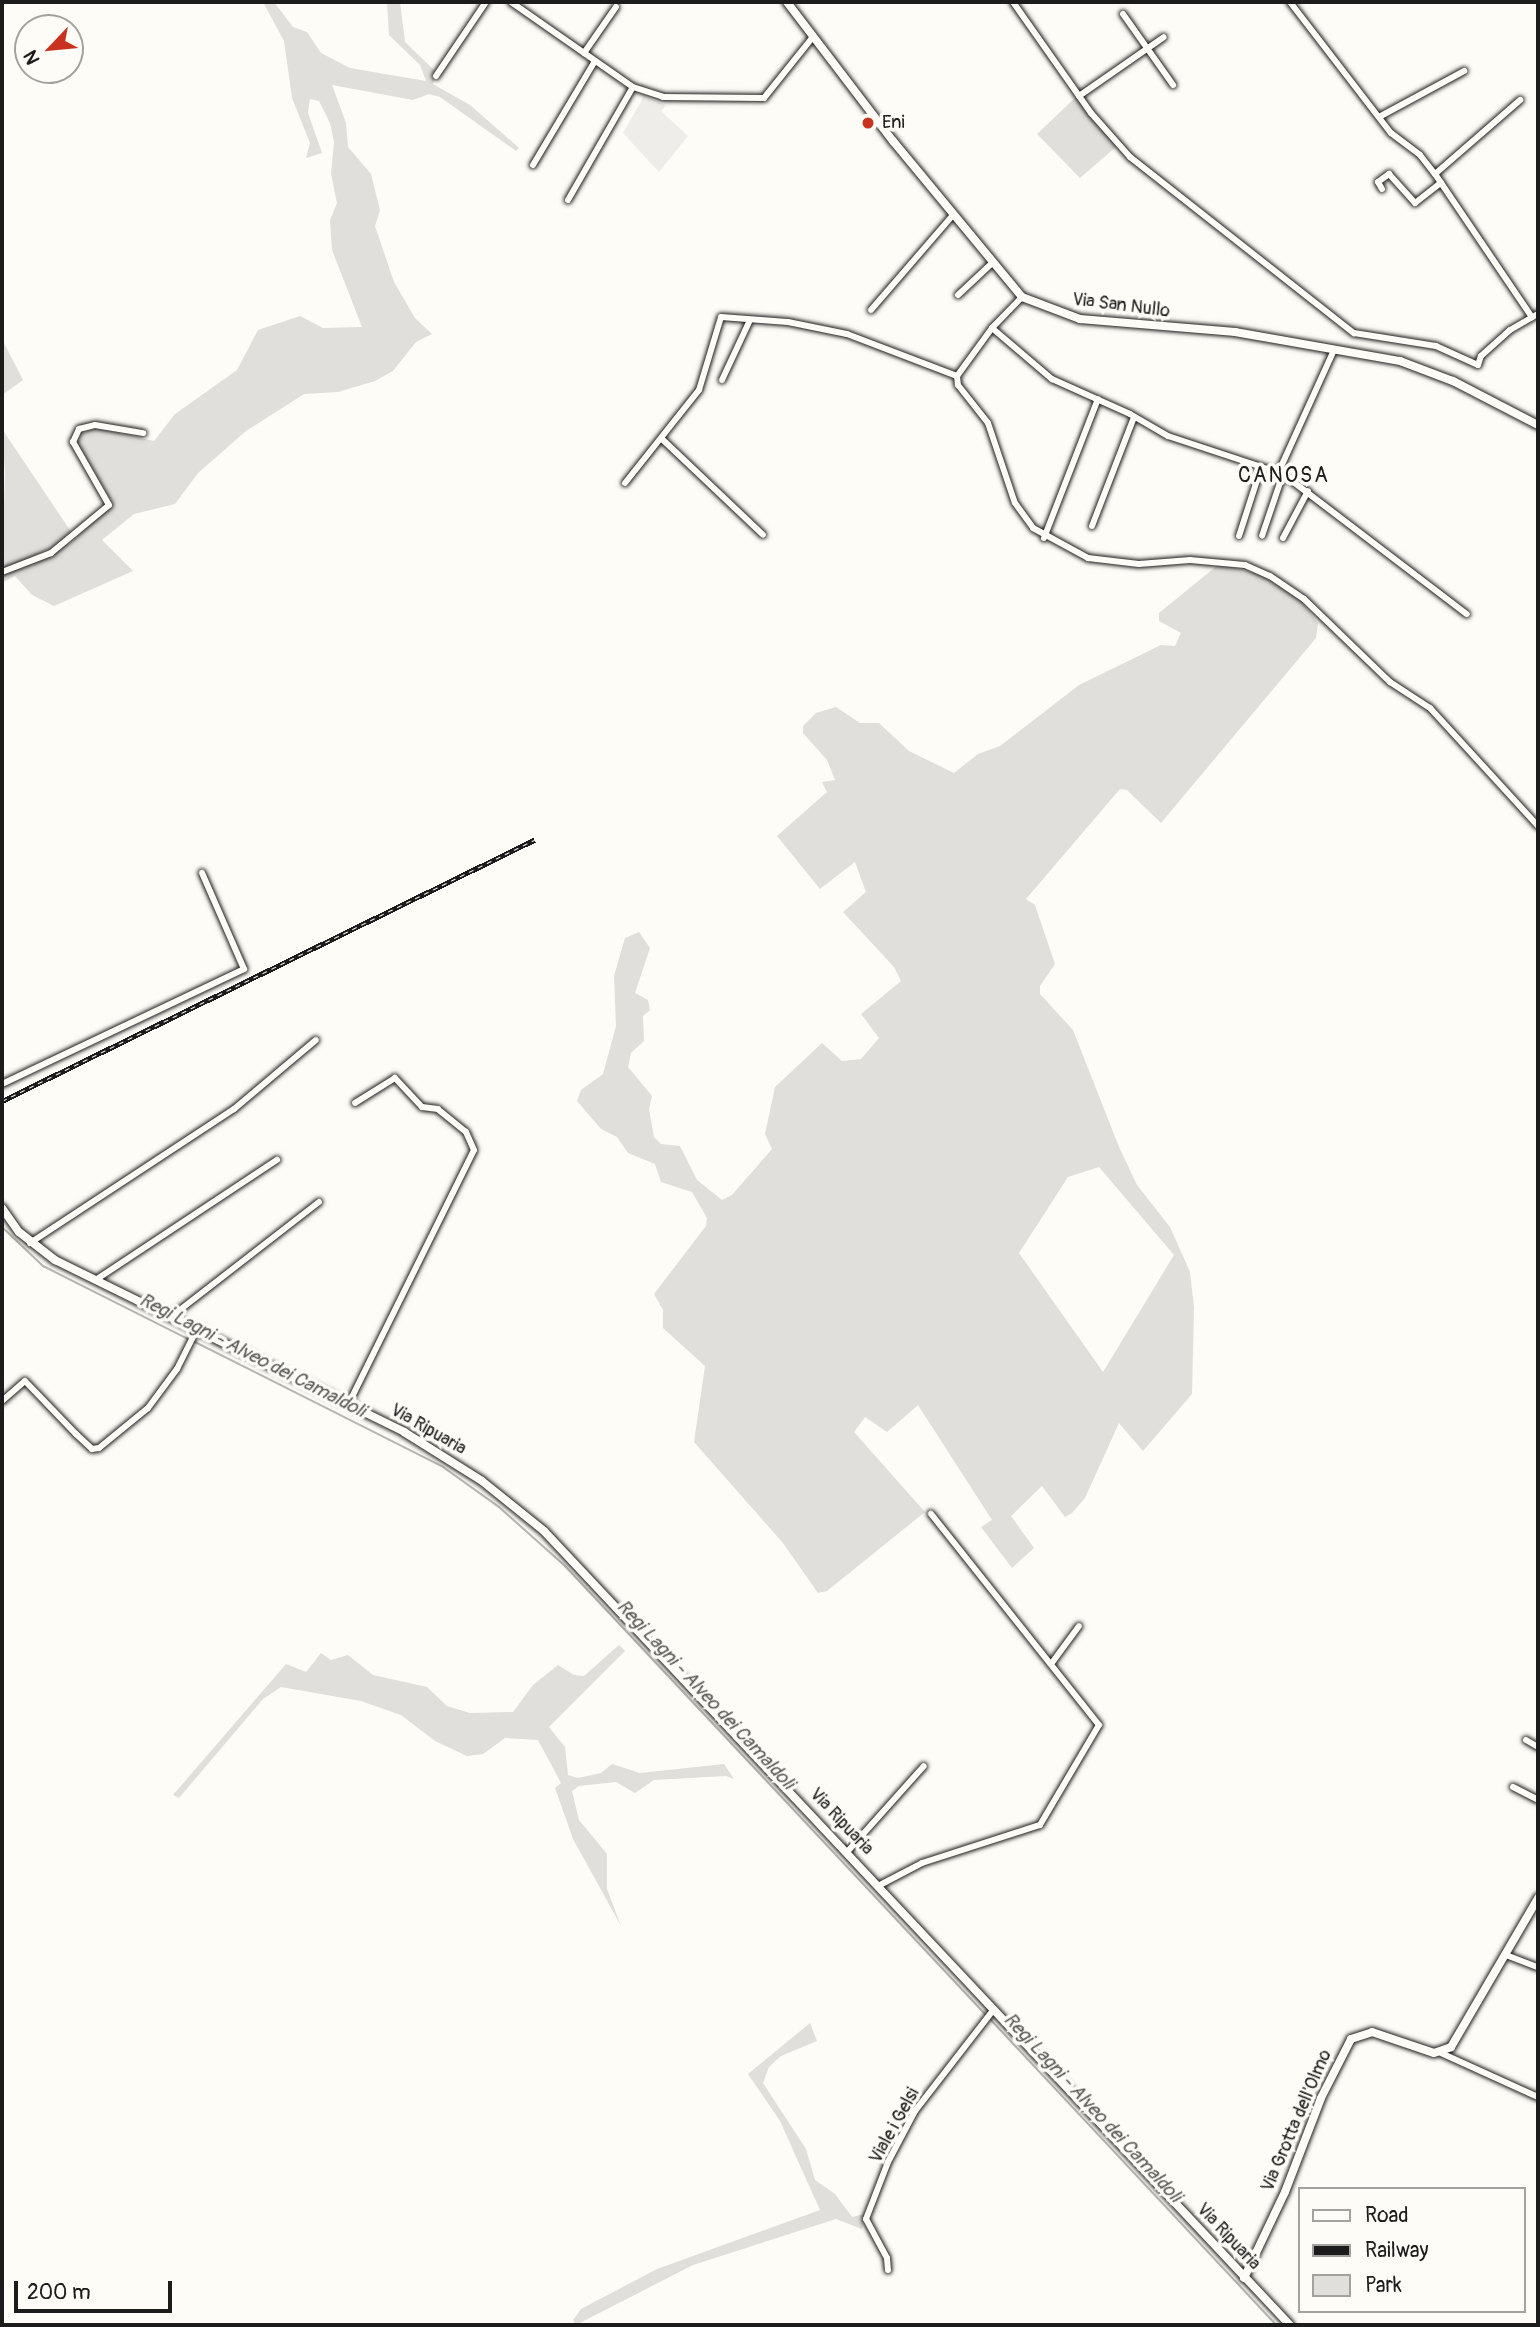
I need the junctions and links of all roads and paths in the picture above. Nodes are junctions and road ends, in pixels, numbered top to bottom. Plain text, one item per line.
1 (486, 2) edge
2 (511, 2) edge
3 (787, 2) edge
4 (1013, 2) edge
5 (1290, 2) edge
6 (615, 7) dead end
7 (1123, 14) dead end
8 (1164, 37) dead end
9 (812, 38) junction
10 (1148, 48) junction
11 (584, 53) junction
12 (595, 61) junction
13 (1464, 71) dead end
14 (436, 76) dead end
15 (1173, 85) dead end
16 (633, 88) junction
17 (1079, 96) junction
18 (1520, 100) dead end
19 (1379, 117) junction
20 (533, 165) dead end
21 (1435, 174) junction
22 (1441, 183) junction
23 (1382, 189) dead end
24 (568, 200) dead end
25 (952, 216) junction
26 (991, 264) junction
27 (958, 295) dead end
28 (1022, 297) junction
29 (871, 310) dead end
30 (1535, 315) edge
31 (750, 320) junction
32 (992, 328) junction
33 (1334, 350) junction
34 (957, 376) junction
35 (722, 380) dead end
36 (1098, 399) junction
37 (1134, 417) junction
38 (1538, 425) edge
39 (143, 433) dead end
40 (662, 439) junction
41 (1261, 468) junction
42 (1283, 474) junction
43 (625, 484) dead end
44 (1308, 491) junction
45 (1092, 526) dead end
46 (763, 535) dead end
47 (1239, 536) dead end
48 (1262, 536) dead end
49 (1044, 538) junction
50 (1283, 538) dead end
51 (2, 572) edge
52 (1467, 614) dead end
53 (1538, 826) edge
54 (202, 873) dead end
55 (316, 1040) dead end
56 (2, 1084) edge
57 (355, 1103) dead end
58 (277, 1160) dead end
59 (319, 1202) dead end
60 (2, 1208) edge
61 (30, 1242) junction
62 (97, 1279) junction
63 (172, 1316) junction
64 (196, 1331) junction
65 (2, 1401) edge
66 (348, 1405) junction
67 (931, 1514) dead end
68 (1079, 1626) dead end
69 (1051, 1664) junction
70 (1526, 1740) dead end
71 (1538, 1747) edge
72 (924, 1766) dead end
73 (1513, 1787) dead end
74 (1538, 1800) edge
75 (847, 1852) junction
76 (878, 1886) junction
77 (1538, 1898) edge
78 (1534, 1914) edge
79 (1506, 1955) junction
80 (1538, 1967) edge
81 (994, 2010) junction
82 (1441, 2053) junction
83 (1538, 2097) edge
84 (888, 2270) dead end
85 (1244, 2278) junction
86 (1290, 2325) edge

1 - 14 street
2 - 11 street
3 - 9 street, Via San Nullo
4 - 17 street
5 - 19 street
6 - 11 street
7 - 10 street
8 - 10 street
9 - 16 street
9 - 25 street, Via San Nullo
10 - 15 street
10 - 17 street
11 - 12 street
12 - 16 street
12 - 20 street
13 - 19 street
16 - 24 street
17 - 30 street
18 - 21 street
19 - 21 street
21 - 22 street
22 - 23 street
22 - 30 street
25 - 26 street, Via San Nullo
25 - 29 street
26 - 27 street
26 - 28 street, Via San Nullo
28 - 32 street
28 - 33 street, Via San Nullo
31 - 34 street
31 - 35 street
31 - 40 street
32 - 34 street
32 - 36 street
33 - 38 street, Via San Nullo
33 - 42 street
34 - 49 street
36 - 37 street
36 - 49 street
37 - 41 street
37 - 45 street
39 - 51 street
40 - 43 street
40 - 46 street
41 - 42 street
41 - 47 street
42 - 44 street
42 - 48 street
44 - 50 street
44 - 52 street
49 - 53 street
54 - 56 street
55 - 61 street
57 - 66 street
58 - 62 street
59 - 63 street
60 - 61 street, Via Ripuaria
61 - 62 street, Via Ripuaria
62 - 63 street, Via Ripuaria
63 - 64 street, Via Ripuaria
64 - 65 street
64 - 66 street, Via Ripuaria
66 - 75 street, Via Ripuaria
67 - 69 street
68 - 69 street
69 - 76 street
70 - 71 street
72 - 75 street
73 - 74 street
75 - 76 street, Via Ripuaria
76 - 81 street, Via Ripuaria
77 - 78 street
78 - 79 street
79 - 80 street
79 - 82 street
81 - 84 street, Viale i Gelsi
81 - 85 street, Via Ripuaria
82 - 83 street
82 - 85 street, Via Grotta dell'Olmo
85 - 86 street, Via Ripuaria

